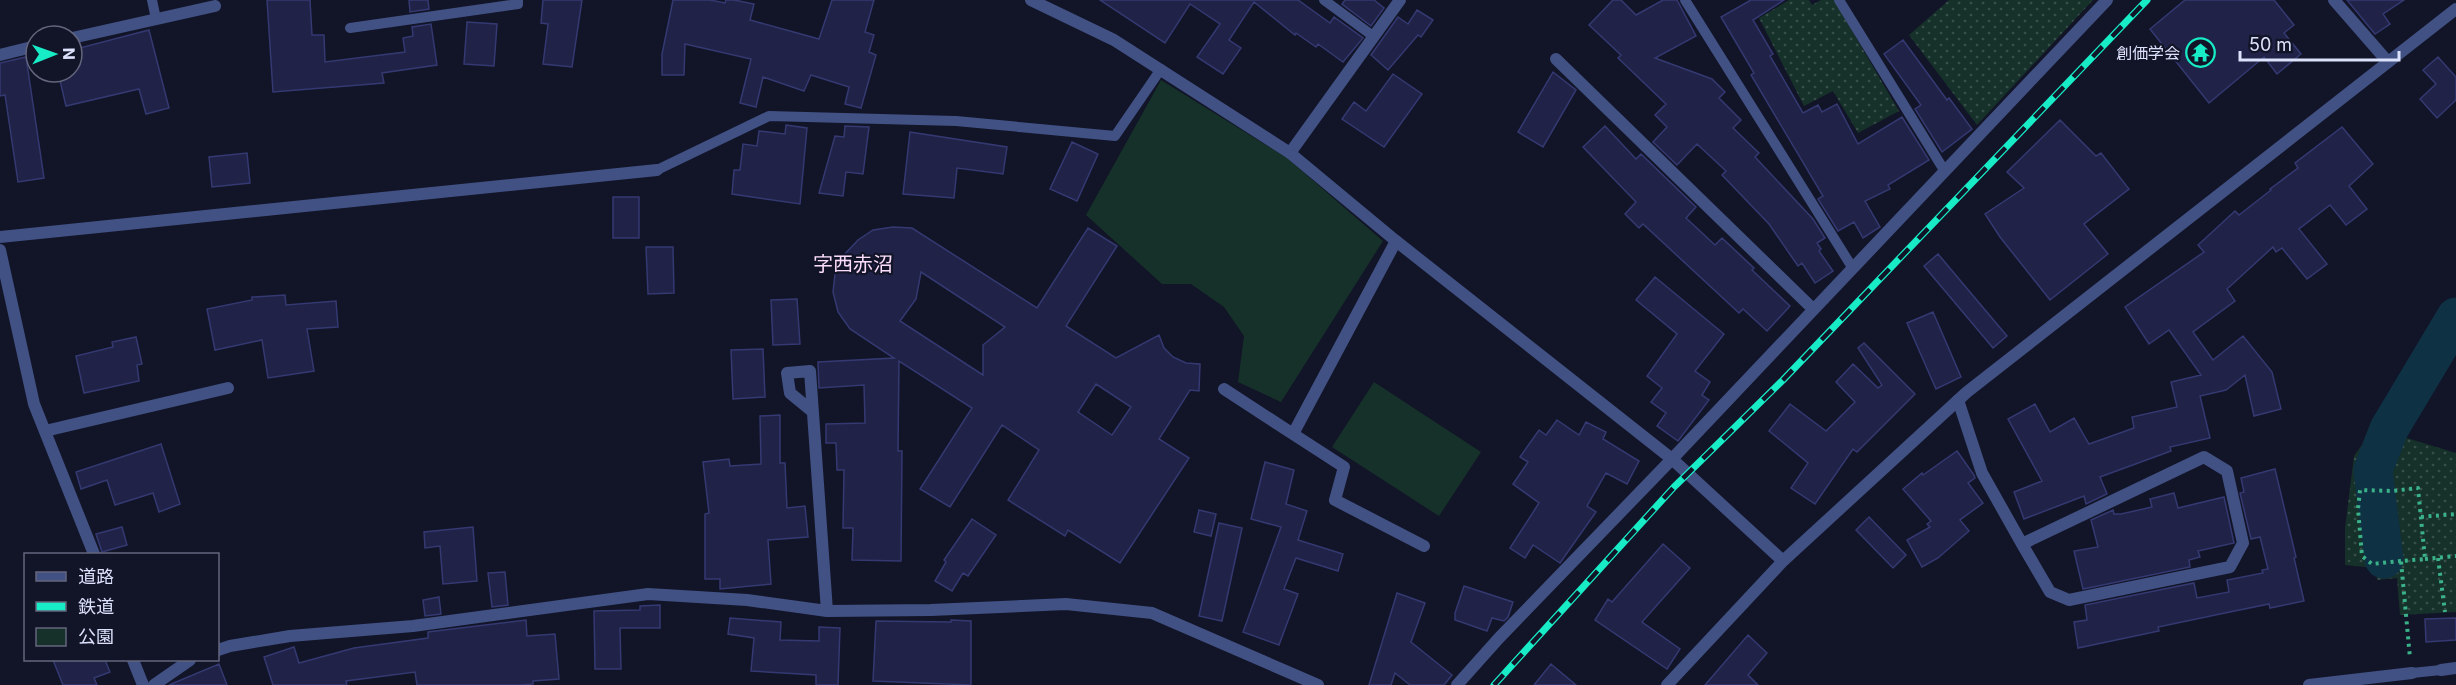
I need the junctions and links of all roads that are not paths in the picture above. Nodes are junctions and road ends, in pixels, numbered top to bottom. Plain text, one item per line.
1 (152, 0) edge
2 (518, 0) edge
3 (1031, 0) edge
4 (1324, 0) edge
5 (1400, 0) edge
6 (1684, 0) edge
7 (1839, 0) edge
8 (2107, 0) edge
9 (2334, 0) edge
10 (215, 6) dead end
11 (2456, 9) edge
12 (156, 19) junction
13 (350, 28) dead end
14 (84, 35) edge
15 (1373, 36) junction
16 (24, 49) edge
17 (0, 55) edge
18 (1556, 59) dead end
19 (2388, 62) junction
20 (1161, 69) junction
21 (1290, 153) junction
22 (657, 170) joint
23 (1944, 171) junction
24 (0, 237) edge
25 (1396, 241) junction
26 (0, 250) edge
27 (1852, 267) junction
28 (1813, 309) junction
29 (228, 388) dead end
30 (1224, 389) dead end
31 (1958, 400) junction
32 (812, 411) dead end
33 (45, 431) junction
34 (1293, 434) junction
35 (1672, 459) junction
36 (2022, 544) junction
37 (1424, 546) dead end
38 (93, 553) edge
39 (1784, 561) junction
40 (827, 611) junction
41 (219, 650) edge
42 (133, 661) edge
43 (189, 661) edge
44 (2456, 668) edge
45 (2441, 670) joint
46 (2412, 673) joint
47 (142, 685) edge
48 (154, 685) edge
49 (1318, 685) edge
50 (1457, 685) edge
51 (1667, 685) edge
52 (2309, 685) edge

1 - 12 lane
2 - 13 lane
3 - 20 street
4 - 15 lane
5 - 15 street
6 - 27 lane
7 - 23 lane
8 - 23 street
9 - 19 street
10 - 12 street
11 - 19 street
12 - 14 street
15 - 21 street
16 - 17 street
18 - 28 street
19 - 31 street
20 - 21 street
20 - 22 lane
21 - 25 street
22 - 24 street
23 - 27 street
25 - 34 street
25 - 35 street
26 - 33 street
27 - 28 street
28 - 35 street
29 - 33 street
30 - 34 street
31 - 36 street
31 - 39 street
32 - 40 street
33 - 38 street
34 - 37 street
35 - 39 street
35 - 50 street
36 - 36 street
39 - 51 street
40 - 41 street
40 - 49 street
42 - 47 street
43 - 48 street
44 - 45 street
45 - 46 lane
46 - 52 street

